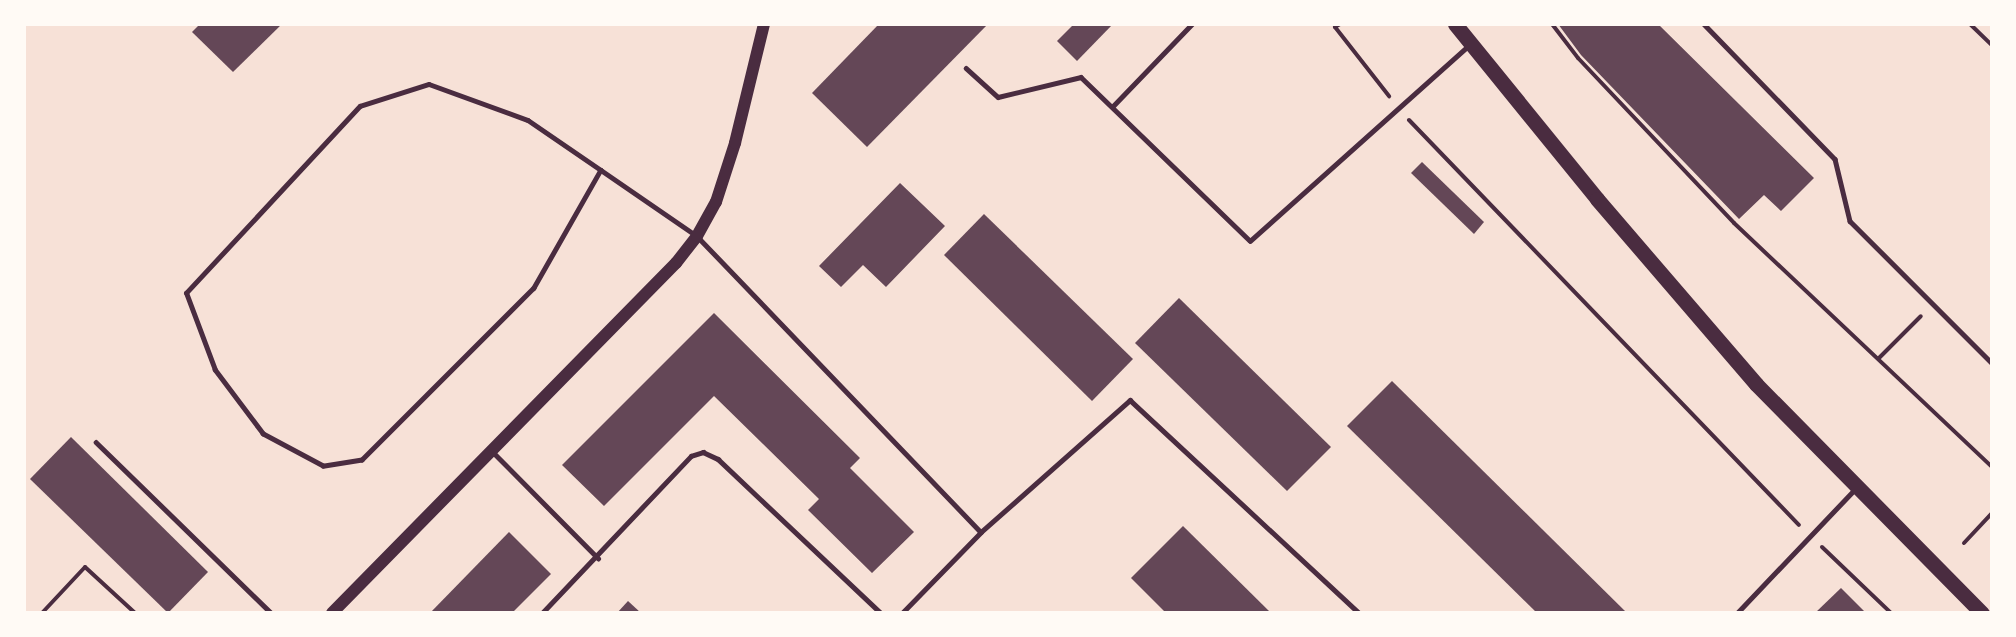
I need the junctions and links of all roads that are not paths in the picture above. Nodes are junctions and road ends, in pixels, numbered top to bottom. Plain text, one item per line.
1 (764, 24) edge
2 (1192, 24) edge
3 (1455, 24) edge
4 (1704, 24) edge
5 (1471, 43) junction
6 (966, 68) dead end
7 (1113, 107) junction
8 (601, 170) junction
9 (697, 237) junction
10 (1992, 363) edge
11 (96, 442) dead end
12 (491, 451) junction
13 (1857, 487) junction
14 (981, 532) junction
15 (598, 558) junction
16 (271, 613) edge
17 (332, 613) edge
18 (542, 613) edge
19 (881, 613) edge
20 (902, 613) edge
21 (1359, 613) edge
22 (1737, 613) edge
23 (1982, 613) edge

1 - 9 main road
2 - 7 lane
3 - 5 main road
4 - 10 lane
5 - 7 lane
5 - 13 main road
6 - 7 lane
8 - 8 lane
8 - 9 lane
9 - 12 main road
9 - 14 lane
11 - 16 lane
12 - 15 lane
12 - 17 main road
13 - 22 lane
13 - 23 main road
14 - 20 lane
14 - 21 lane
15 - 18 lane
15 - 19 lane

